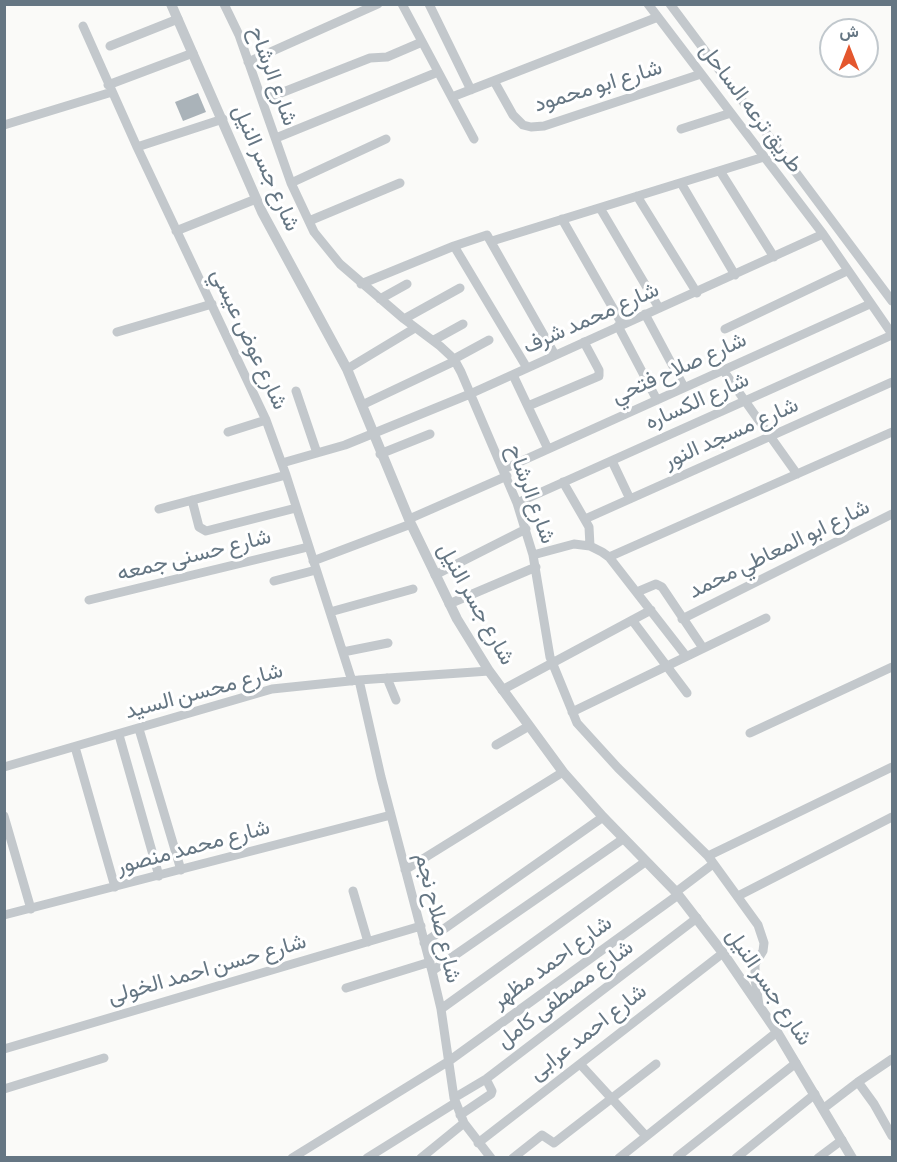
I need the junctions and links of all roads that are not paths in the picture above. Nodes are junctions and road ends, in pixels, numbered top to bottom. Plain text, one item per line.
1 (171, 4) edge
2 (224, 4) edge
3 (378, 4) edge
4 (402, 4) edge
5 (429, 4) edge
6 (648, 4) edge
7 (670, 4) edge
8 (658, 18) junction
9 (178, 19) junction
10 (83, 26) dead end
11 (422, 42) junction
12 (110, 46) dead end
13 (193, 52) junction
14 (248, 62) junction
15 (438, 72) junction
16 (701, 74) junction
17 (494, 81) junction
18 (110, 89) junction
19 (471, 90) junction
20 (452, 97) junction
21 (263, 100) junction
22 (731, 113) junction
23 (223, 119) junction
24 (4, 124) edge
25 (681, 129) dead end
26 (276, 138) junction
27 (386, 139) dead end
28 (474, 139) dead end
29 (137, 147) junction
30 (764, 157) junction
31 (720, 171) junction
32 (291, 183) junction
33 (400, 183) dead end
34 (681, 183) junction
35 (637, 196) junction
36 (256, 199) junction
37 (600, 208) junction
38 (562, 219) junction
39 (309, 221) junction
40 (176, 231) junction
41 (823, 234) junction
42 (488, 238) junction
43 (454, 246) junction
44 (774, 257) junction
45 (847, 271) junction
46 (735, 275) junction
47 (361, 284) junction
48 (407, 284) dead end
49 (460, 288) dead end
50 (697, 293) junction
51 (380, 299) junction
52 (892, 302) edge
53 (212, 304) junction
54 (870, 304) junction
55 (659, 308) junction
56 (645, 314) junction
57 (404, 319) junction
58 (463, 324) dead end
59 (620, 325) junction
60 (415, 328) junction
61 (725, 329) dead end
62 (117, 332) dead end
63 (892, 334) edge
64 (434, 340) junction
65 (489, 340) dead end
66 (584, 342) junction
67 (555, 355) junction
68 (454, 360) junction
69 (527, 368) junction
70 (347, 369) junction
71 (723, 370) junction
72 (513, 375) junction
73 (892, 382) edge
74 (684, 387) junction
75 (296, 391) dead end
76 (470, 394) junction
77 (657, 400) junction
78 (744, 401) junction
79 (362, 405) junction
80 (528, 406) junction
81 (266, 420) junction
82 (228, 432) dead end
83 (892, 432) edge
84 (372, 434) junction
85 (430, 434) dead end
86 (771, 438) junction
87 (548, 449) junction
88 (317, 453) junction
89 (380, 454) junction
90 (612, 461) junction
91 (282, 463) junction
92 (505, 473) junction
93 (797, 474) junction
94 (286, 475) junction
95 (563, 482) junction
96 (630, 499) junction
97 (192, 500) junction
98 (517, 503) junction
99 (296, 508) junction
100 (159, 509) dead end
101 (892, 514) edge
102 (585, 519) junction
103 (410, 521) junction
104 (526, 529) junction
105 (590, 546) junction
106 (308, 547) junction
107 (533, 555) junction
108 (609, 557) junction
109 (314, 565) junction
110 (536, 567) junction
111 (435, 575) junction
112 (274, 581) dead end
113 (413, 589) dead end
114 (637, 592) junction
115 (89, 600) dead end
116 (449, 604) junction
117 (651, 610) junction
118 (330, 612) junction
119 (766, 618) dead end
120 (682, 619) junction
121 (632, 620) junction
122 (388, 642) dead end
123 (703, 648) junction
124 (343, 652) junction
125 (687, 657) junction
126 (551, 663) junction
127 (666, 666) junction
128 (892, 667) edge
129 (489, 671) junction
130 (387, 678) junction
131 (355, 680) junction
132 (502, 690) junction
133 (687, 693) dead end
134 (396, 700) dead end
135 (572, 712) junction
136 (529, 726) junction
137 (139, 729) junction
138 (750, 733) dead end
139 (119, 735) junction
140 (496, 745) dead end
141 (75, 747) junction
142 (4, 767) edge
143 (892, 767) edge
144 (563, 772) junction
145 (391, 814) junction
146 (4, 816) edge
147 (603, 817) junction
148 (892, 817) edge
149 (623, 838) junction
150 (711, 860) junction
151 (645, 862) junction
152 (181, 870) junction
153 (405, 870) junction
154 (159, 876) junction
155 (115, 887) junction
156 (353, 891) dead end
157 (677, 894) junction
158 (738, 896) junction
159 (31, 909) junction
160 (4, 915) edge
161 (698, 918) junction
162 (421, 926) junction
163 (368, 942) junction
164 (424, 943) junction
165 (723, 953) junction
166 (431, 967) junction
167 (346, 988) dead end
168 (759, 1005) junction
169 (441, 1009) junction
170 (777, 1032) junction
171 (4, 1049) edge
172 (104, 1058) dead end
173 (892, 1059) edge
174 (449, 1061) junction
175 (796, 1063) junction
176 (580, 1064) junction
177 (656, 1064) dead end
178 (486, 1079) junction
179 (858, 1082) junction
180 (4, 1089) edge
181 (815, 1094) junction
182 (612, 1098) junction
183 (455, 1101) junction
184 (824, 1108) junction
185 (462, 1119) junction
186 (646, 1136) junction
187 (892, 1136) edge
188 (842, 1140) junction
189 (478, 1143) junction
190 (677, 1157) edge
191 (292, 1158) edge
192 (367, 1158) edge
193 (421, 1158) edge
194 (491, 1158) edge
195 (513, 1158) edge
196 (619, 1158) edge
197 (736, 1158) edge
198 (818, 1158) edge
199 (852, 1158) edge

1 - 9 street, شارع جسر النيل
2 - 14 street, شارع الرشاح
3 - 14 street
4 - 11 street
5 - 19 street
6 - 8 street, طريق ترعه الساحل
7 - 52 street, طريق ترعه الساحل
8 - 16 street, طريق ترعه الساحل
8 - 17 street
9 - 12 street
9 - 13 street, شارع جسر النيل
10 - 18 street, شارع عوض عيسي
11 - 15 street
11 - 21 street
13 - 18 street
13 - 23 street, شارع جسر النيل
14 - 21 street, شارع الرشاح
15 - 20 street
15 - 26 street
16 - 17 street, شارع ابو محمود
16 - 22 street, طريق ترعه الساحل
17 - 19 street
18 - 24 street
18 - 29 street, شارع عوض عيسي
19 - 20 street
20 - 28 street
21 - 26 street, شارع الرشاح
22 - 25 street
22 - 30 street, طريق ترعه الساحل
23 - 29 street
23 - 36 street, شارع جسر النيل
26 - 32 street, شارع الرشاح
27 - 32 street
29 - 40 street, شارع عوض عيسي
30 - 31 street
30 - 41 street, طريق ترعه الساحل
31 - 34 street
31 - 44 street
32 - 39 street, شارع الرشاح
33 - 39 street
34 - 35 street
34 - 46 street
35 - 37 street
35 - 50 street
36 - 40 street
36 - 70 street, شارع جسر النيل
37 - 38 street
37 - 55 street
38 - 42 street
38 - 59 street
39 - 47 street, شارع الرشاح
40 - 53 street, شارع عوض عيسي
41 - 44 street, شارع محمد شرف
41 - 45 street, طريق ترعه الساحل
42 - 43 street
42 - 67 street
43 - 47 street
43 - 69 street
44 - 46 street, شارع محمد شرف
45 - 54 street, طريق ترعه الساحل
45 - 61 street
46 - 50 street, شارع محمد شرف
47 - 51 street, شارع الرشاح
48 - 51 street
49 - 57 street
50 - 55 street, شارع محمد شرف
51 - 57 street, شارع الرشاح
53 - 62 street
53 - 81 street, شارع عوض عيسي
54 - 63 street, طريق ترعه الساحل
54 - 71 street, شارع صلاح فتحي
55 - 56 street, شارع محمد شرف
56 - 59 street, شارع محمد شرف
56 - 74 street
57 - 60 street, شارع الرشاح
58 - 64 street
59 - 66 street, شارع محمد شرف
59 - 77 street
60 - 64 street, شارع الرشاح
60 - 70 street
63 - 78 street, شارع الكساره
64 - 68 street, شارع الرشاح
65 - 68 street
66 - 67 street, شارع محمد شرف
66 - 80 street
67 - 69 street, شارع محمد شرف
68 - 76 street, شارع الرشاح
68 - 79 street
69 - 72 street, شارع محمد شرف
70 - 79 street, شارع جسر النيل
71 - 74 street, شارع صلاح فتحي
71 - 78 street
72 - 76 street, شارع محمد شرف
72 - 80 street
73 - 86 street, شارع مسجد النور
74 - 77 street, شارع صلاح فتحي
75 - 88 street
76 - 84 street, شارع محمد شرف
76 - 92 street, شارع الرشاح
77 - 87 street, شارع صلاح فتحي
78 - 86 street
78 - 90 street, شارع الكساره
79 - 84 street, شارع جسر النيل
80 - 87 street
81 - 82 street
81 - 91 street, شارع عوض عيسي
83 - 93 street
84 - 88 street, شارع محمد شرف
84 - 89 street, شارع جسر النيل
85 - 89 street
86 - 93 street
86 - 96 street, شارع مسجد النور
87 - 92 street, شارع صلاح فتحي
88 - 91 street, شارع محمد شرف
89 - 103 street, شارع جسر النيل
90 - 95 street, شارع الكساره
90 - 96 street
91 - 94 street, شارع عوض عيسي
92 - 98 street, شارع الرشاح
92 - 103 street, شارع صلاح فتحي
93 - 108 street
94 - 97 street
94 - 99 street, شارع عوض عيسي
95 - 98 street, شارع الكساره
95 - 102 street
96 - 102 street, شارع مسجد النور
97 - 99 street
97 - 100 street
98 - 104 street, شارع الرشاح
99 - 106 street, شارع عوض عيسي
101 - 120 street, شارع ابو المعاطي محمد
102 - 105 street
103 - 109 street, شارع صلاح فتحي
103 - 111 street, شارع جسر النيل
104 - 107 street, شارع الرشاح
104 - 111 street
105 - 107 street
105 - 108 street
106 - 109 street, شارع عوض عيسي
106 - 115 street, شارع حسنى جمعه
107 - 110 street, شارع الرشاح
108 - 114 street
109 - 112 street, شارع صلاح فتحي
109 - 118 street, شارع عوض عيسي
110 - 116 street
110 - 126 street, شارع الرشاح
111 - 116 street, شارع جسر النيل
113 - 118 street
114 - 117 street
114 - 120 street
116 - 129 street, شارع جسر النيل
117 - 121 street
117 - 125 street
118 - 124 street, شارع عوض عيسي
119 - 123 street
120 - 123 street
121 - 126 street
121 - 127 street
122 - 124 street
123 - 125 street
124 - 131 street, شارع عوض عيسي
125 - 127 street
126 - 132 street
126 - 135 street, شارع الرشاح
127 - 133 street
127 - 135 street
128 - 138 street
129 - 130 street, شارع محسن السيد
129 - 132 street, شارع جسر النيل
130 - 131 street, شارع محسن السيد
130 - 134 street
131 - 137 street, شارع محسن السيد
131 - 145 street, شارع صلاح نجم
132 - 136 street, شارع جسر النيل
135 - 150 street, شارع الرشاح
136 - 140 street
136 - 144 street, شارع جسر النيل
137 - 139 street, شارع محسن السيد
137 - 152 street
139 - 141 street, شارع محسن السيد
139 - 154 street
141 - 142 street, شارع محسن السيد
141 - 155 street
143 - 150 street, شارع احمد مظهر
144 - 147 street, شارع جسر النيل
144 - 153 street
145 - 152 street, شارع محمد منصور
145 - 153 street, شارع صلاح نجم
146 - 159 street
147 - 149 street, شارع جسر النيل
147 - 164 street
148 - 158 street
149 - 151 street, شارع جسر النيل
149 - 166 street
150 - 157 street, شارع احمد مظهر
150 - 158 street, شارع الرشاح
151 - 157 street, شارع جسر النيل
151 - 169 street
152 - 154 street, شارع محمد منصور
153 - 162 street, شارع صلاح نجم
154 - 155 street, شارع محمد منصور
155 - 159 street, شارع محمد منصور
156 - 163 street
157 - 161 street, شارع جسر النيل
157 - 174 street, شارع احمد مظهر
158 - 168 street, شارع الرشاح
159 - 160 street, شارع محمد منصور
161 - 165 street, شارع جسر النيل
161 - 178 street, شارع مصطفى كامل
162 - 163 street, شارع حسن احمد الخولى
162 - 164 street, شارع صلاح نجم
163 - 171 street, شارع حسن احمد الخولى
164 - 166 street, شارع صلاح نجم
165 - 168 street, شارع جسر النيل
165 - 176 street, شارع احمد عرابى
166 - 167 street
166 - 169 street, شارع صلاح نجم
168 - 170 street, شارع جسر النيل
169 - 174 street, شارع صلاح نجم
170 - 175 street, شارع جسر النيل
170 - 186 street
172 - 180 street
173 - 179 street
174 - 183 street, شارع صلاح نجم
174 - 191 street, شارع احمد مظهر
175 - 181 street, شارع جسر النيل
175 - 190 street
176 - 182 street
176 - 189 street, شارع احمد عرابى
177 - 182 street
178 - 183 street, شارع مصطفى كامل
178 - 185 street
179 - 184 street
179 - 187 street
181 - 184 street, شارع جسر النيل
181 - 197 street
182 - 186 street
182 - 195 street
183 - 185 street, شارع صلاح نجم
183 - 192 street, شارع مصطفى كامل
184 - 188 street, شارع جسر النيل
185 - 189 street, شارع صلاح نجم
185 - 193 street
186 - 196 street
188 - 198 street
188 - 199 street, شارع جسر النيل
189 - 194 street, شارع صلاح نجم

